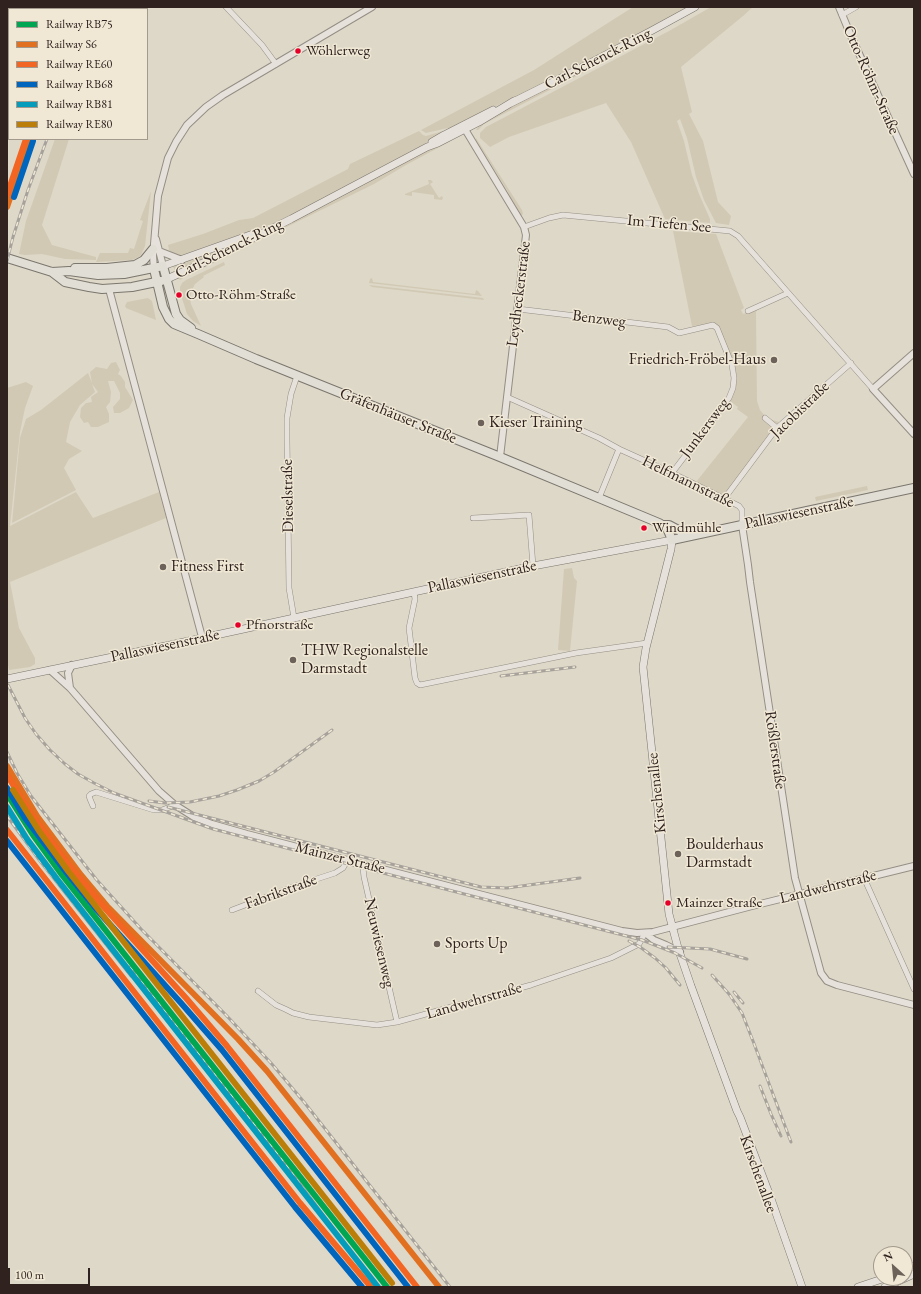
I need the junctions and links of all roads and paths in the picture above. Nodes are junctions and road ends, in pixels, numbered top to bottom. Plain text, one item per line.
1 (226, 7) edge
2 (372, 7) edge
3 (691, 7) edge
4 (695, 7) edge
5 (839, 7) edge
6 (856, 7) edge
7 (681, 15) junction
8 (842, 15) junction
9 (276, 64) junction
10 (464, 127) junction
11 (914, 174) edge
12 (290, 219) junction
13 (524, 227) junction
14 (156, 250) junction
15 (7, 258) edge
16 (183, 260) junction
17 (163, 266) junction
18 (154, 269) junction
19 (69, 271) junction
20 (52, 272) junction
21 (107, 275) junction
22 (167, 279) junction
23 (157, 282) junction
24 (132, 288) junction
25 (108, 289) junction
26 (788, 293) junction
27 (162, 302) junction
28 (518, 309) junction
29 (748, 311) dead end
30 (679, 333) joint
31 (198, 334) junction
32 (914, 353) edge
33 (850, 363) junction
34 (297, 376) junction
35 (873, 389) junction
36 (507, 397) junction
37 (765, 418) dead end
38 (777, 428) junction
39 (914, 434) edge
40 (619, 449) junction
41 (500, 457) junction
42 (672, 473) junction
43 (914, 488) edge
44 (599, 498) junction
45 (724, 499) junction
46 (473, 518) dead end
47 (663, 525) junction
48 (742, 525) junction
49 (695, 535) junction
50 (672, 540) junction
51 (533, 566) junction
52 (414, 592) junction
53 (294, 618) junction
54 (202, 637) junction
55 (647, 643) junction
56 (72, 665) junction
57 (50, 670) junction
58 (7, 679) edge
59 (70, 688) junction
60 (175, 805) junction
61 (93, 806) dead end
62 (348, 859) junction
63 (364, 864) junction
64 (914, 866) edge
65 (864, 878) junction
66 (798, 894) junction
67 (232, 910) dead end
68 (672, 927) junction
69 (645, 933) junction
70 (680, 952) junction
71 (914, 989) edge
72 (258, 991) dead end
73 (914, 1005) edge
74 (397, 1022) junction
75 (914, 1274) edge
76 (873, 1282) edge
77 (802, 1287) edge
78 (858, 1287) edge
79 (885, 1287) edge

1 - 9 street
2 - 9 street
3 - 7 main road, Carl-Schenck-Ring
4 - 7 main road, Carl-Schenck-Ring
5 - 8 street, Otto-Röhm-Straße
6 - 8 street
7 - 10 main road, Carl-Schenck-Ring
8 - 11 street, Otto-Röhm-Straße
9 - 14 street
10 - 12 main road, Carl-Schenck-Ring
10 - 13 street, Leydheckerstraße
12 - 16 main road, Carl-Schenck-Ring
12 - 22 main road, Carl-Schenck-Ring
13 - 26 street, Im Tiefen See
13 - 28 street, Leydheckerstraße
14 - 16 street
14 - 17 street
14 - 18 street
14 - 19 main road
15 - 20 main road
16 - 17 main road, Carl-Schenck-Ring
17 - 18 main road
17 - 22 main road, Gräfenhäuser Straße
18 - 21 main road
18 - 23 main road, Gräfenhäuser Straße
19 - 20 main road
19 - 21 main road
20 - 25 main road
21 - 25 main road
22 - 23 main road
22 - 31 main road, Gräfenhäuser Straße
23 - 24 main road
23 - 27 main road, Gräfenhäuser Straße
24 - 25 main road
24 - 27 main road
25 - 54 street
26 - 29 street
26 - 33 street, Im Tiefen See
27 - 31 main road, Gräfenhäuser Straße
28 - 30 street, Benzweg
28 - 36 street, Leydheckerstraße
30 - 42 street, Junkersweg
31 - 34 main road, Gräfenhäuser Straße
32 - 35 street
33 - 35 street, Im Tiefen See
33 - 38 street, Jacobistraße
34 - 41 main road, Gräfenhäuser Straße
34 - 53 street, Dieselstraße
35 - 39 street, Im Tiefen See
36 - 40 street, Helfmannstraße
36 - 41 street, Leydheckerstraße
37 - 38 street
38 - 45 street, Jacobistraße
40 - 42 street, Helfmannstraße
40 - 44 street
41 - 44 main road, Gräfenhäuser Straße
42 - 45 street, Helfmannstraße
43 - 48 main road, Pallaswiesenstraße
44 - 47 main road, Gräfenhäuser Straße
45 - 48 street, Helfmannstraße
46 - 51 street
47 - 49 main road, Gräfenhäuser Straße
47 - 50 main road
48 - 49 main road, Pallaswiesenstraße
48 - 66 street, Rößlerstraße
49 - 50 main road, Pallaswiesenstraße
50 - 51 main road, Pallaswiesenstraße
50 - 55 main road, Kirschenallee
51 - 52 main road, Pallaswiesenstraße
52 - 53 main road, Pallaswiesenstraße
52 - 55 street
53 - 54 main road, Pallaswiesenstraße
54 - 56 main road, Pallaswiesenstraße
55 - 68 main road, Kirschenallee
56 - 57 main road, Pallaswiesenstraße
56 - 59 street
57 - 58 main road
57 - 59 street, Mainzer Straße
59 - 60 street, Mainzer Straße
60 - 61 street
60 - 62 street, Mainzer Straße
62 - 63 street, Mainzer Straße
62 - 67 street, Fabrikstraße
63 - 69 street, Mainzer Straße
63 - 74 street, Neuwiesenweg
64 - 65 street, Landwehrstraße
65 - 66 street, Landwehrstraße
65 - 71 street
66 - 68 street, Landwehrstraße
66 - 73 street, Rößlerstraße
68 - 69 street, Mainzer Straße
68 - 70 main road, Kirschenallee
69 - 70 street
69 - 74 street, Landwehrstraße
70 - 77 main road, Kirschenallee
72 - 74 street, Landwehrstraße
75 - 79 main road
76 - 78 main road

